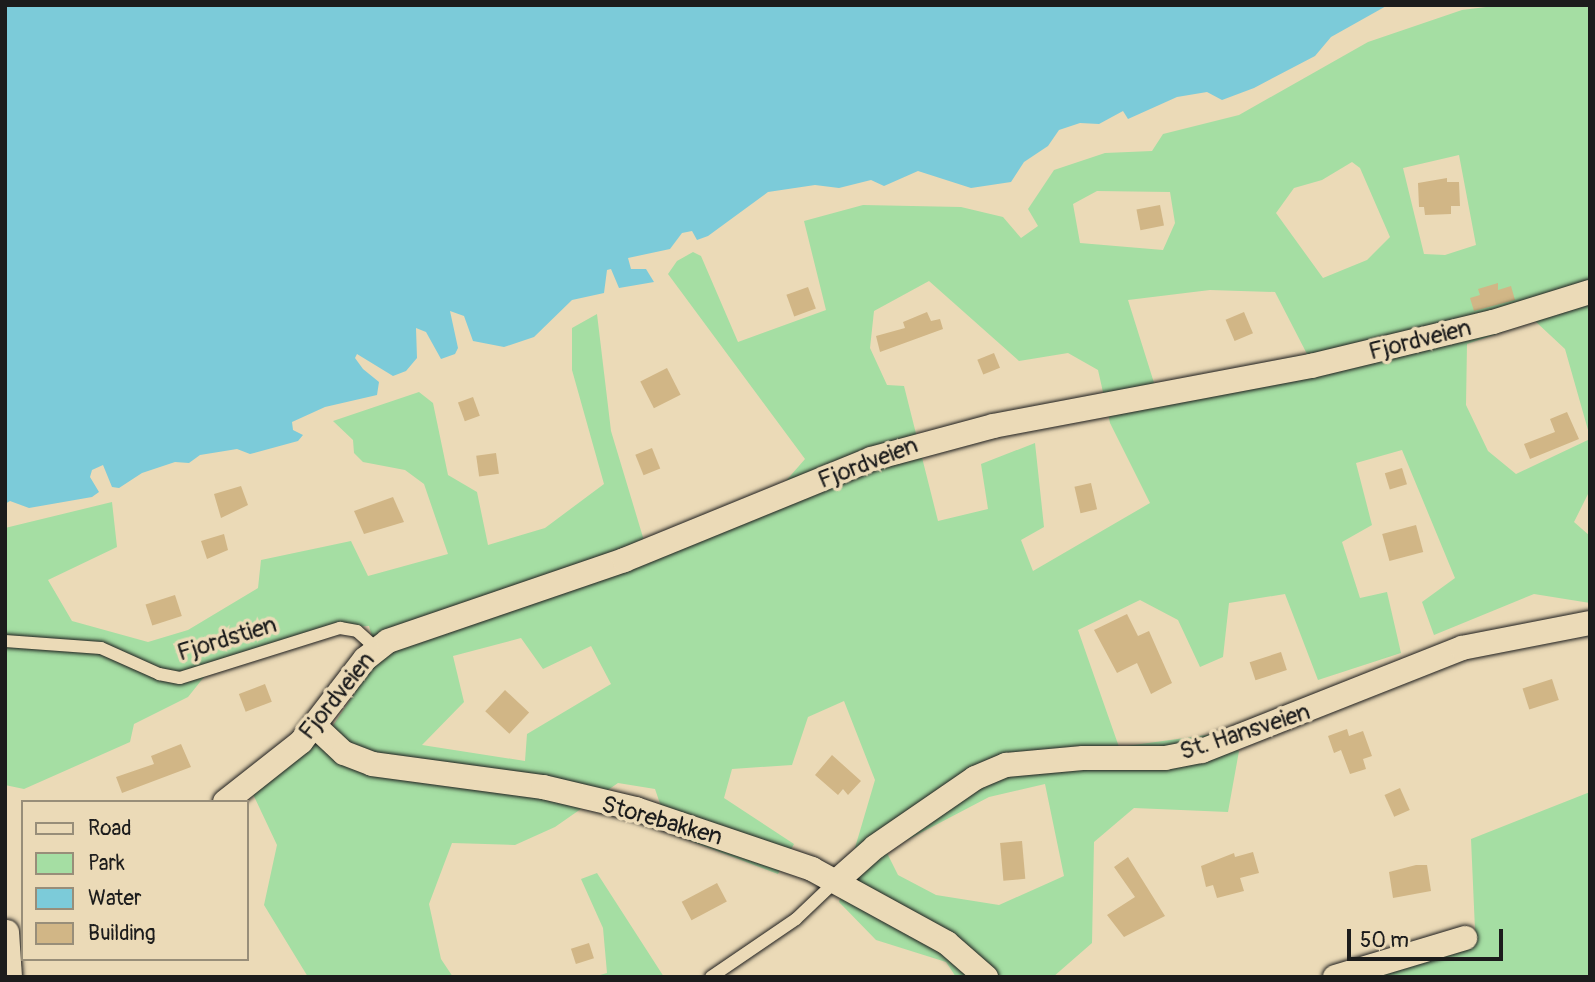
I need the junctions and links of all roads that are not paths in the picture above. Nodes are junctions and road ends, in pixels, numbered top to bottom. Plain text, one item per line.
1 (1590, 292) edge
2 (1590, 623) edge
3 (5, 641) edge
4 (376, 648) junction
5 (316, 727) junction
6 (227, 800) edge
7 (839, 879) junction
8 (12, 930) edge
9 (1465, 938) dead end
10 (10, 977) edge
11 (711, 977) edge
12 (986, 977) edge
13 (1335, 977) edge

1 - 4 street, Fjordveien
2 - 7 street, St. Hansveien
3 - 4 lane, Fjordstien
4 - 5 street, Fjordveien
5 - 6 street, Fjordveien
5 - 7 street, Storebakken
7 - 11 lane
7 - 12 street, Storebakken
8 - 10 street
9 - 13 street

